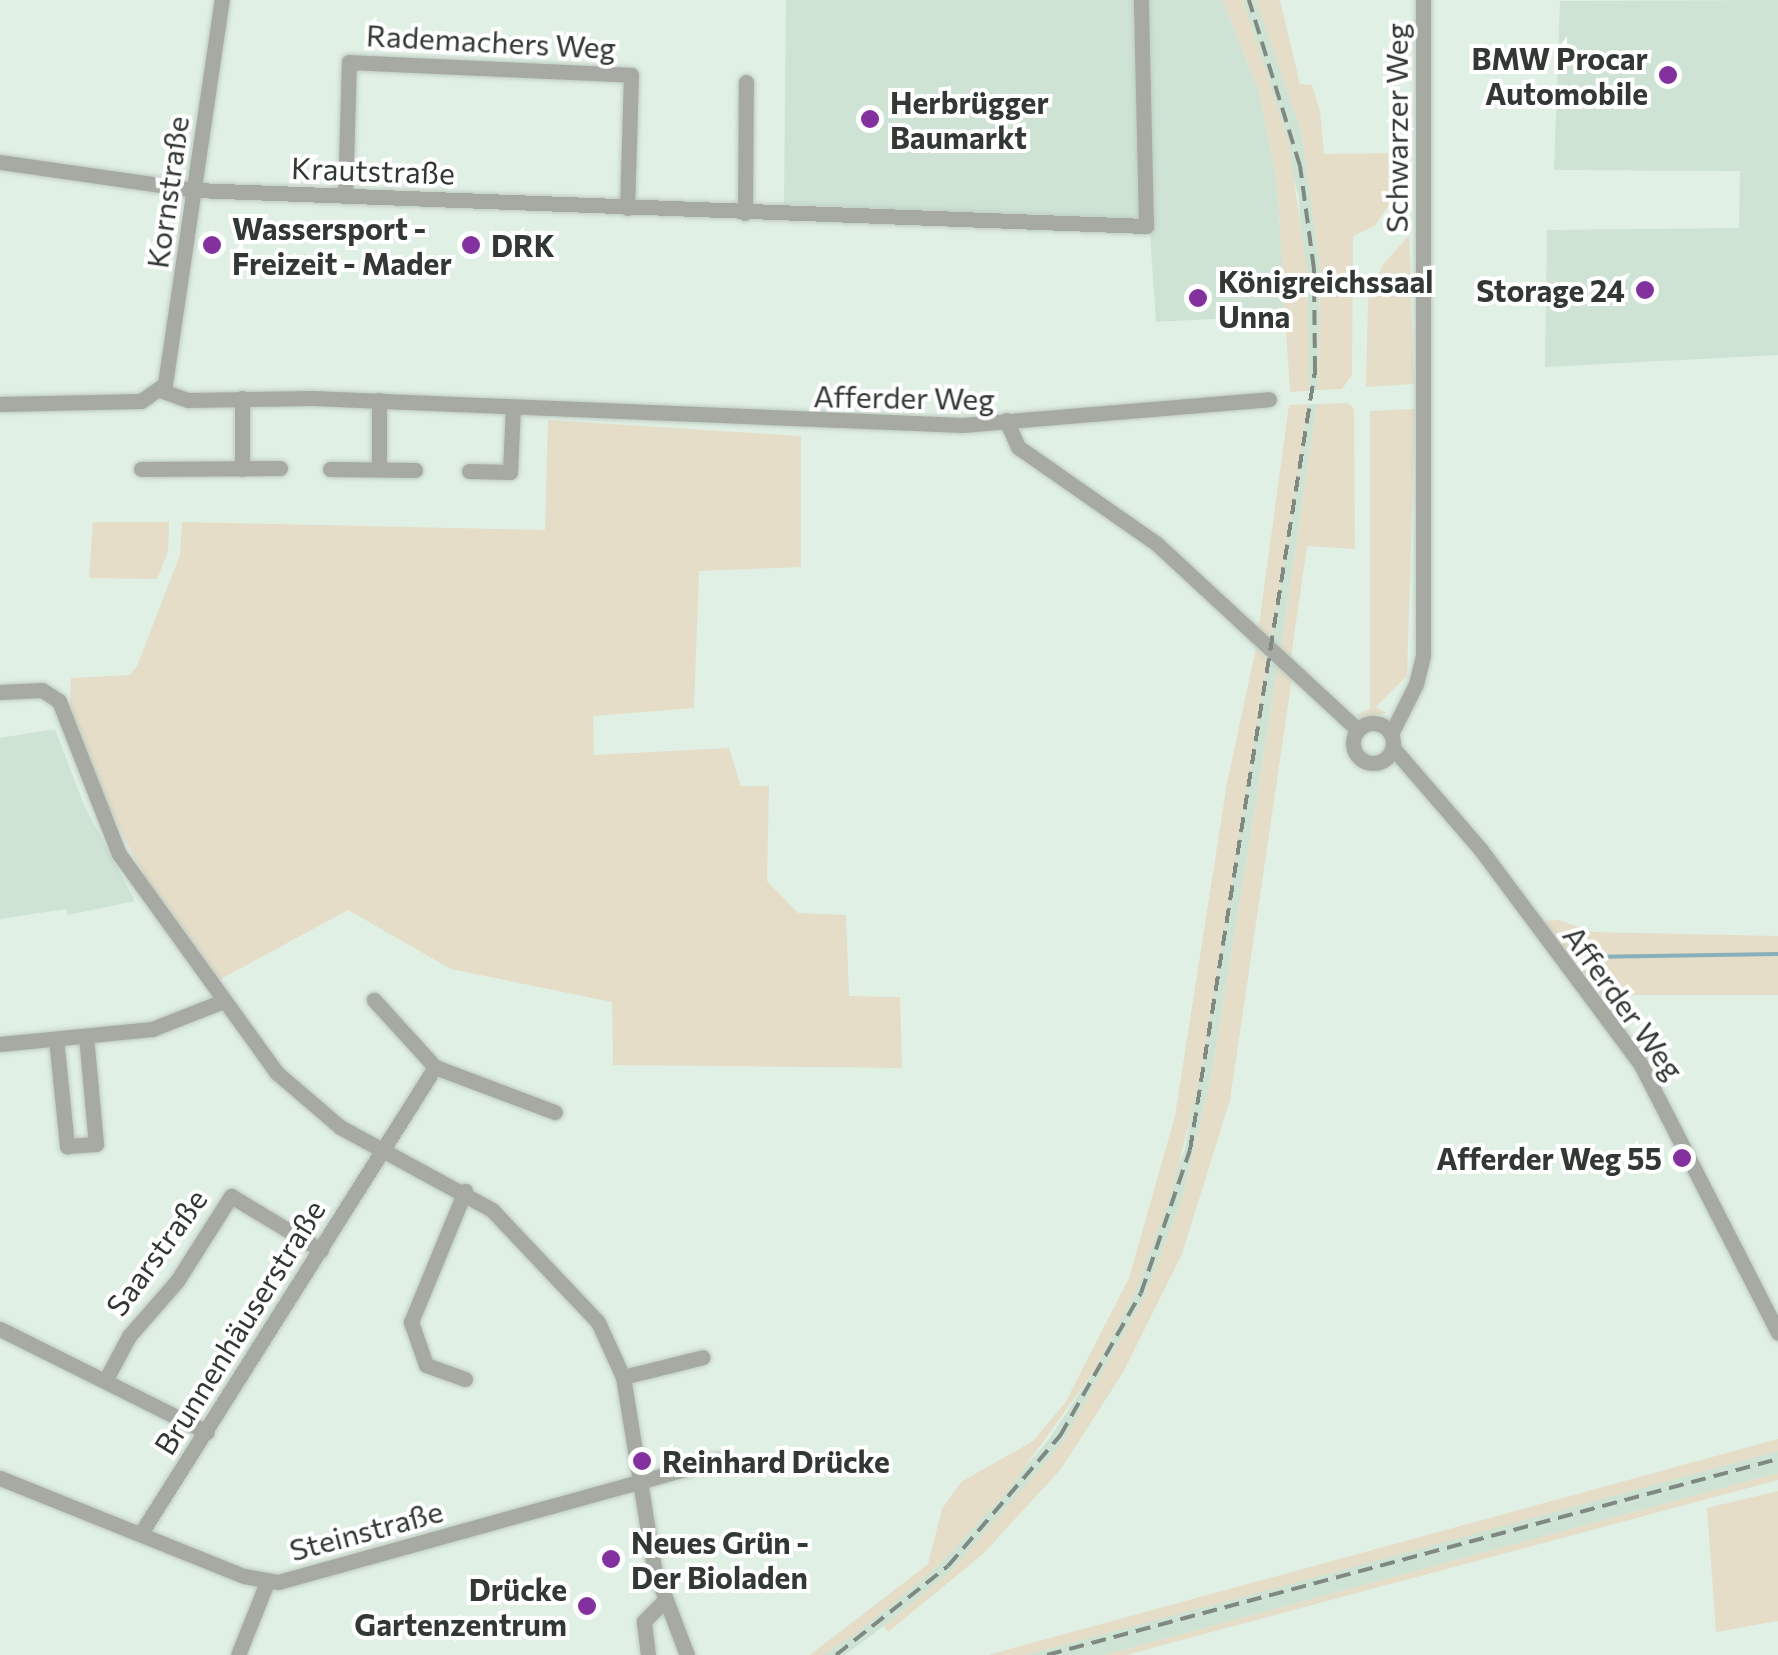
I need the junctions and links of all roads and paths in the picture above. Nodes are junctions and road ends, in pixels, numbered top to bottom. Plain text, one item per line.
1 (222, 0) edge
2 (1141, 0) edge
3 (1423, 0) edge
4 (746, 82) dead end
5 (0, 162) edge
6 (195, 190) junction
7 (345, 196) junction
8 (627, 208) junction
9 (746, 213) junction
10 (160, 390) junction
11 (242, 398) junction
12 (1269, 399) dead end
13 (379, 400) junction
14 (0, 404) edge
15 (513, 407) junction
16 (1006, 420) junction
17 (280, 468) dead end
18 (141, 469) dead end
19 (242, 469) junction
20 (330, 469) dead end
21 (379, 469) junction
22 (415, 470) dead end
23 (469, 471) dead end
24 (0, 692) edge
25 (1412, 693) junction
26 (1365, 727) junction
27 (1392, 741) junction
28 (1380, 762) junction
29 (1416, 780) junction
30 (374, 1000) dead end
31 (221, 1002) junction
32 (86, 1036) junction
33 (56, 1038) junction
34 (0, 1044) edge
35 (435, 1066) junction
36 (555, 1112) dead end
37 (380, 1148) junction
38 (465, 1191) junction
39 (320, 1250) junction
40 (0, 1329) edge
41 (1778, 1333) edge
42 (703, 1357) dead end
43 (623, 1377) junction
44 (465, 1379) dead end
45 (105, 1381) junction
46 (207, 1432) junction
47 (718, 1460) dead end
48 (0, 1478) edge
49 (639, 1481) junction
50 (142, 1533) junction
51 (267, 1582) junction
52 (662, 1603) junction
53 (238, 1655) edge
54 (648, 1655) edge
55 (687, 1655) edge

1 - 6 street, Kornstraße
2 - 9 street, Krautstraße
3 - 25 street, Schwarzer Weg
4 - 9 street
5 - 6 street, Krautstraße
6 - 7 street, Krautstraße
6 - 10 street, Kornstraße
7 - 8 street, Krautstraße
7 - 8 street, Rademachers Weg
8 - 9 street, Krautstraße
10 - 11 street, Afferder Weg
10 - 14 street, Afferder Weg
11 - 13 street, Afferder Weg
11 - 19 street
12 - 16 street
13 - 15 street, Afferder Weg
13 - 21 street
15 - 16 street, Afferder Weg
15 - 23 street
16 - 26 street, Afferder Weg
17 - 19 street
18 - 19 street
20 - 21 street
21 - 22 street
24 - 31 street
25 - 26 street
25 - 27 street, Schwarzer Weg
26 - 27 street
26 - 28 street
27 - 28 street, Schwarzer Weg
27 - 29 street, Afferder Weg
28 - 29 street, Afferder Weg
29 - 41 street, Afferder Weg
30 - 35 street
31 - 32 street
31 - 37 street
32 - 33 street
32 - 33 street
33 - 34 street
35 - 36 street
35 - 37 street, Brunnenhäuserstraße
37 - 38 street
37 - 39 street, Brunnenhäuserstraße
38 - 43 street
38 - 44 street
39 - 45 street, Saarstraße
39 - 46 street, Brunnenhäuserstraße
40 - 45 street
42 - 43 street
43 - 49 street
45 - 46 street
46 - 50 street, Brunnenhäuserstraße
47 - 49 street, Steinstraße
48 - 50 street, Steinstraße
49 - 51 street, Steinstraße
49 - 52 street
50 - 51 street, Steinstraße
51 - 53 street
52 - 54 street
52 - 55 street

